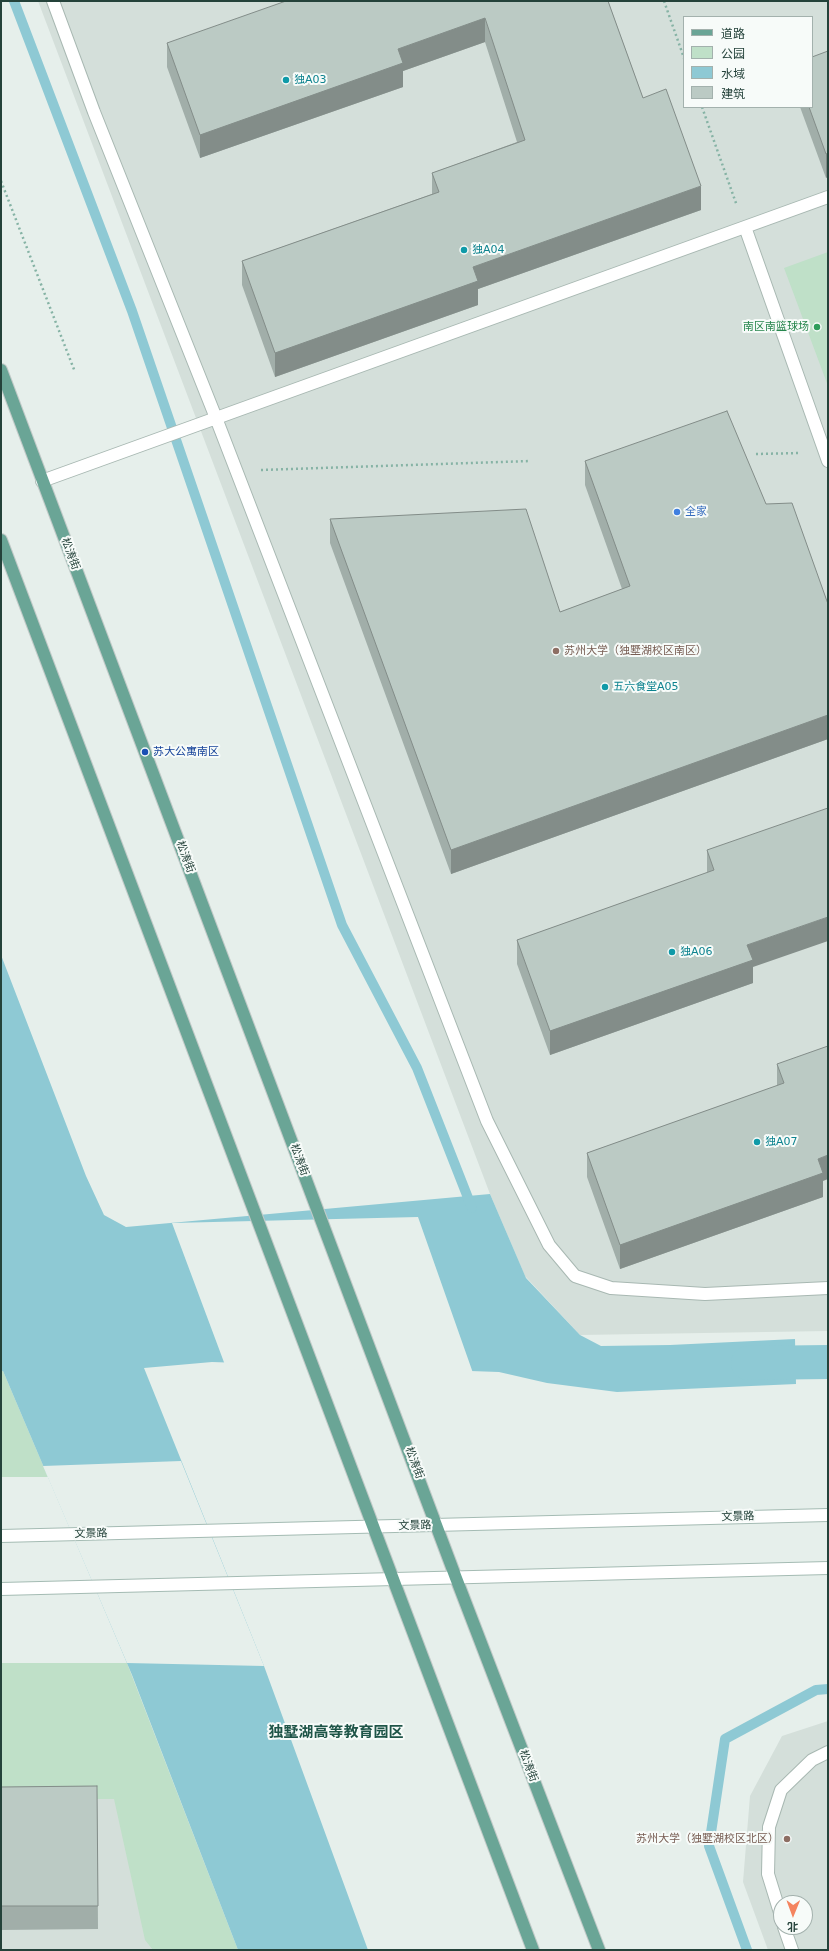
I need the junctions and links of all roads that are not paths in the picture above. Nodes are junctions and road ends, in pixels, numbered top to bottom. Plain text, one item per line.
1 (53, 1) edge
2 (828, 197) edge
3 (745, 227) junction
4 (1, 370) edge
5 (216, 418) junction
6 (826, 456) edge
7 (42, 481) junction
8 (1, 540) edge
9 (828, 1288) edge
10 (828, 1515) edge
11 (437, 1525) junction
12 (373, 1528) junction
13 (1, 1536) edge
14 (828, 1568) edge
15 (456, 1578) junction
16 (393, 1580) junction
17 (1, 1590) edge
18 (828, 1752) edge
19 (774, 1895) edge
20 (787, 1935) edge
21 (533, 1950) edge
22 (599, 1950) edge
23 (792, 1950) edge

1 - 5 main road
2 - 3 main road
3 - 5 main road
3 - 6 main road
4 - 7 main road, 松涛街
5 - 7 main road
5 - 9 main road
7 - 11 main road, 松涛街
8 - 12 main road
10 - 11 main road, 文景路
11 - 12 main road, 文景路
11 - 15 main road, 松涛街
12 - 13 main road, 文景路
12 - 16 main road
14 - 15 main road
15 - 16 main road
15 - 22 main road, 松涛街
16 - 17 main road
16 - 21 main road
18 - 19 main road
20 - 23 main road

